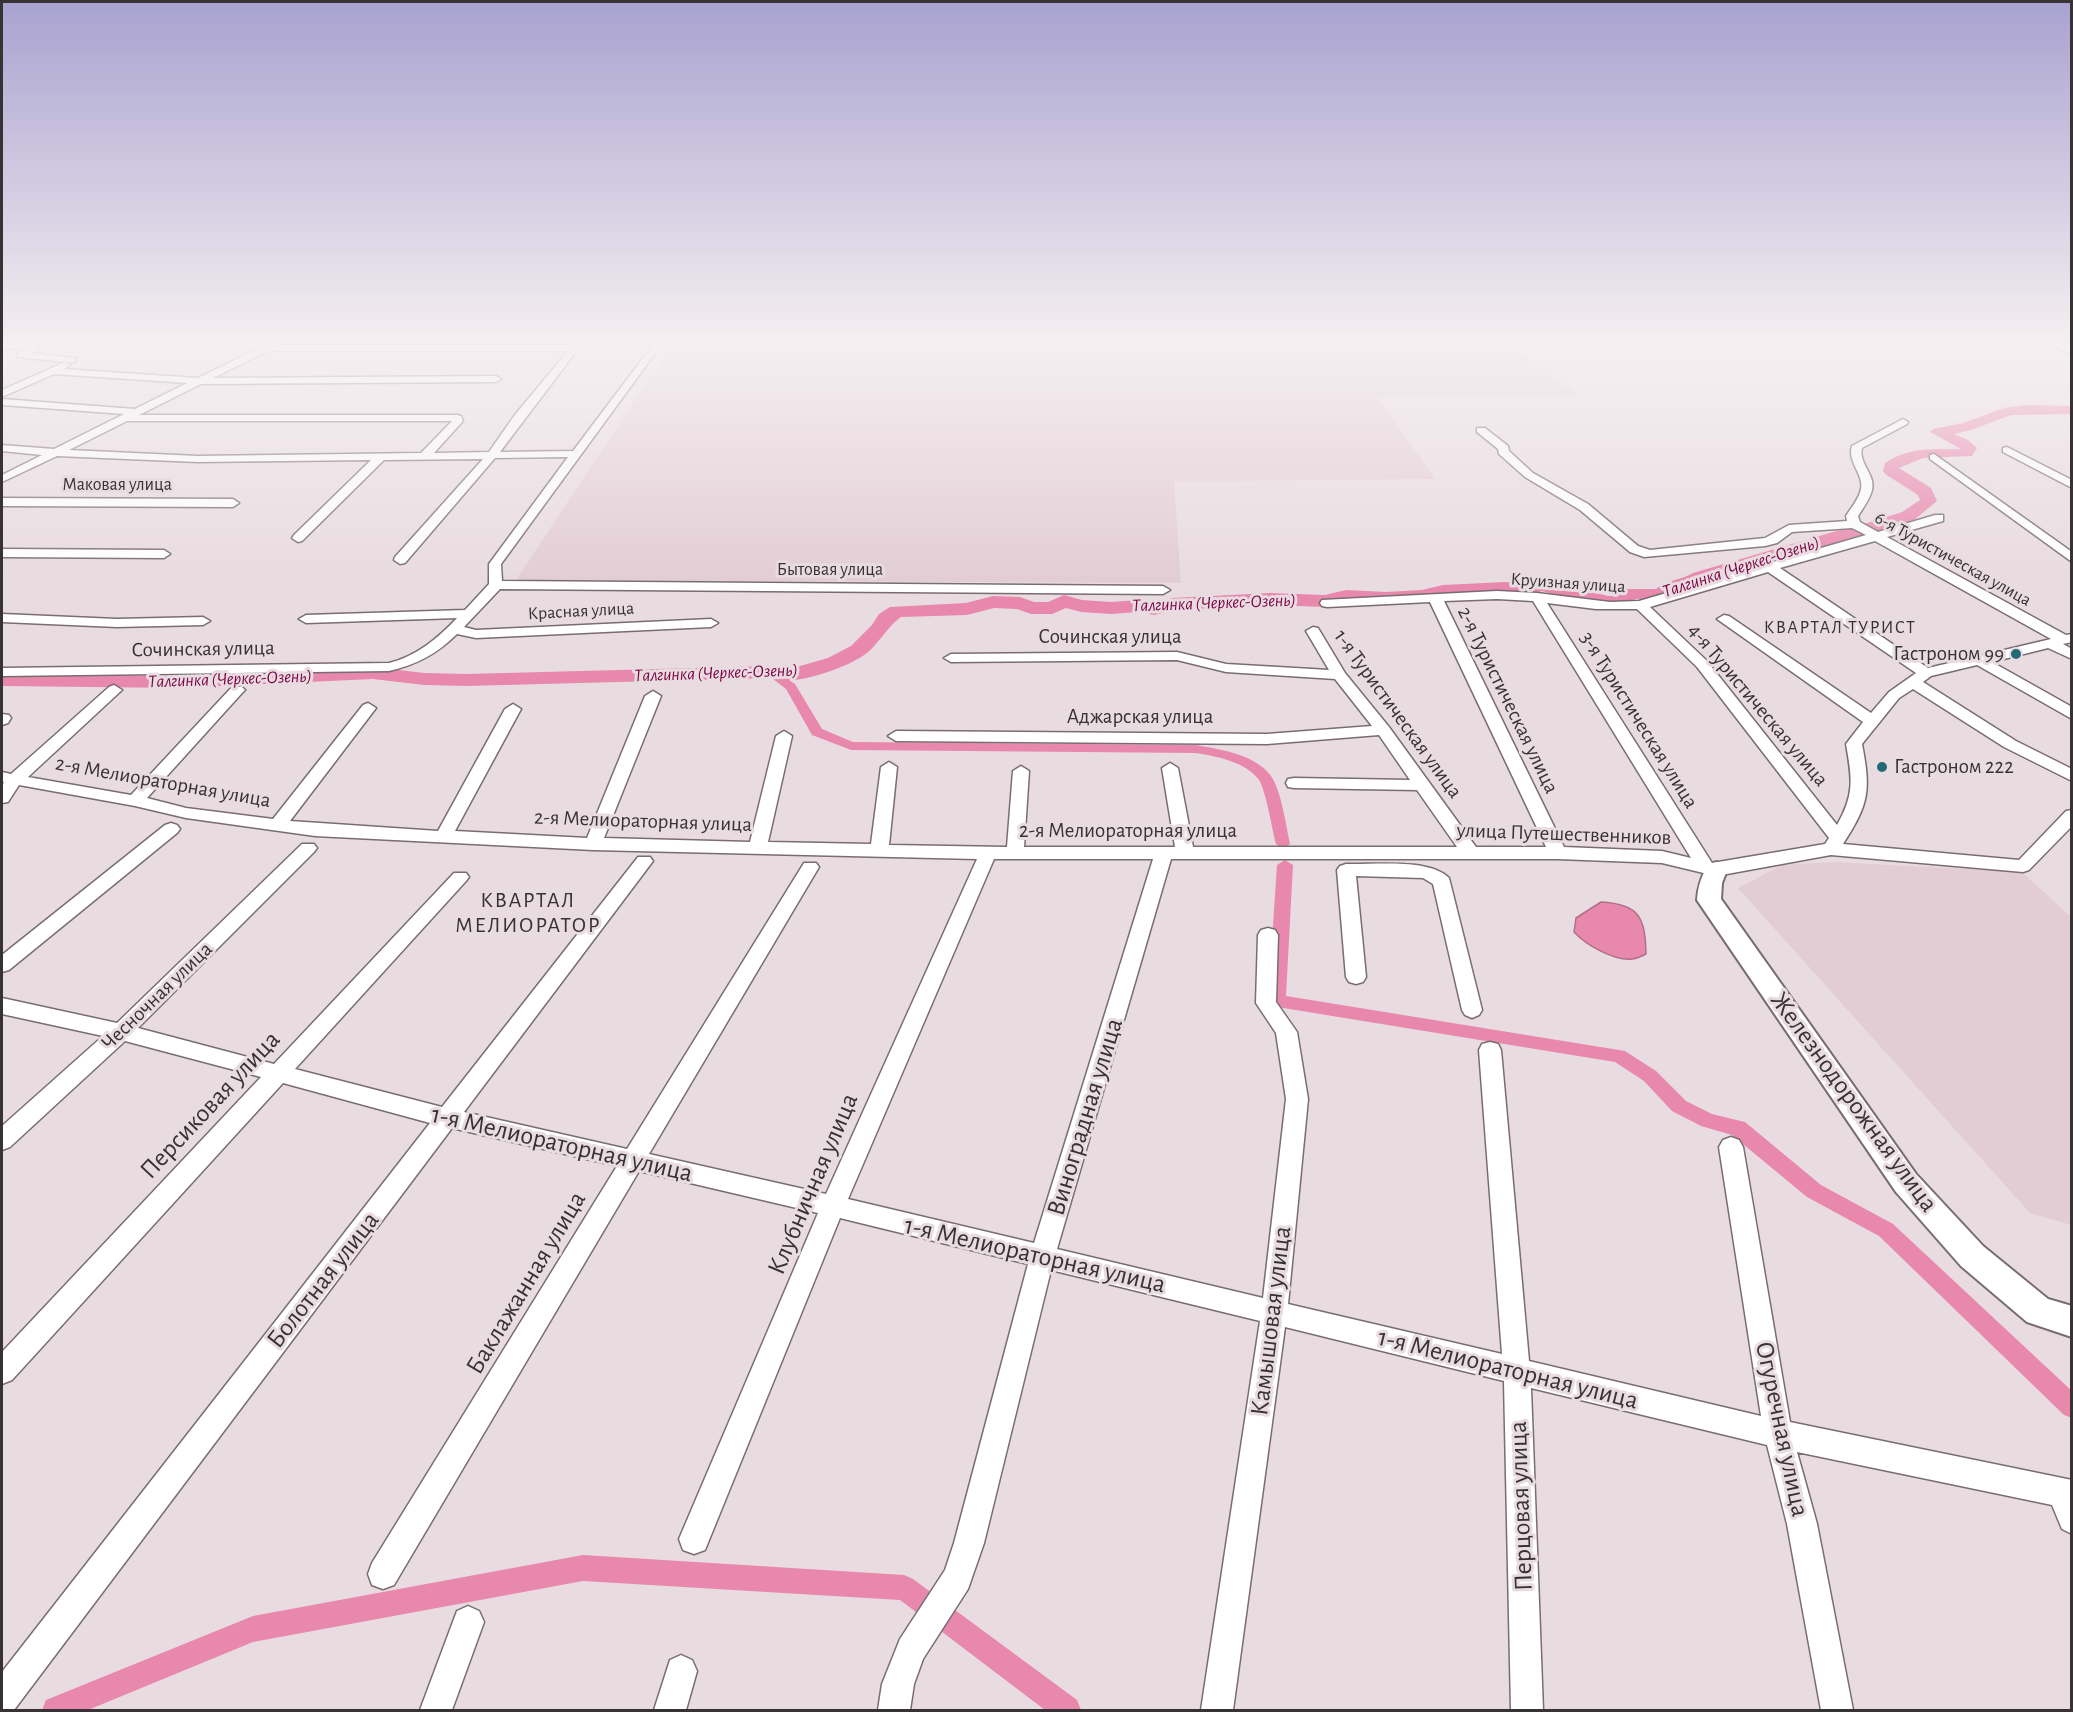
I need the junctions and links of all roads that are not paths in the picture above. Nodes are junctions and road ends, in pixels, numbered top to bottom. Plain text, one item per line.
1 (121, 421) edge
2 (458, 421) edge
3 (516, 421) edge
4 (599, 421) edge
5 (1903, 422) dead end
6 (1481, 430) dead end
7 (2, 448) edge
8 (2007, 450) dead end
9 (59, 452) junction
10 (574, 454) junction
11 (383, 455) junction
12 (425, 455) junction
13 (492, 455) junction
14 (1934, 457) dead end
15 (2072, 468) edge
16 (2057, 478) junction
17 (2, 479) edge
18 (2072, 485) edge
19 (2, 502) edge
20 (232, 503) dead end
21 (1939, 518) dead end
22 (1854, 524) junction
23 (1874, 536) junction
24 (298, 538) dead end
25 (2, 553) edge
26 (165, 554) dead end
27 (2072, 558) edge
28 (400, 560) dead end
29 (1770, 567) junction
30 (496, 585) junction
31 (1163, 590) dead end
32 (1538, 597) junction
33 (1436, 598) junction
34 (1327, 603) dead end
35 (1640, 605) junction
36 (468, 615) junction
37 (2, 618) edge
38 (306, 619) dead end
39 (1724, 619) dead end
40 (204, 621) dead end
41 (711, 623) dead end
42 (453, 629) junction
43 (1313, 631) dead end
44 (2061, 640) edge
45 (2072, 655) edge
46 (951, 657) dead end
47 (1980, 661) junction
48 (2, 672) edge
49 (1339, 675) junction
50 (1919, 678) junction
51 (114, 690) dead end
52 (237, 690) dead end
53 (653, 696) dead end
54 (368, 708) dead end
55 (513, 709) dead end
56 (2072, 714) edge
57 (1872, 721) junction
58 (1383, 730) junction
59 (784, 736) dead end
60 (896, 736) dead end
61 (889, 768) dead end
62 (1170, 768) dead end
63 (1021, 771) dead end
64 (2072, 776) edge
65 (8, 778) edge
66 (1294, 783) dead end
67 (1422, 785) junction
68 (2, 798) edge
69 (135, 801) junction
70 (2072, 815) edge
71 (277, 825) junction
72 (171, 829) dead end
73 (444, 836) junction
74 (593, 844) junction
75 (1834, 844) junction
76 (758, 847) junction
77 (308, 848) dead end
78 (879, 850) junction
79 (1469, 851) junction
80 (988, 853) junction
81 (1015, 853) junction
82 (1174, 853) junction
83 (1558, 853) junction
84 (1287, 854) joint
85 (644, 861) dead end
86 (1344, 862) junction
87 (810, 867) dead end
88 (1710, 868) junction
89 (460, 876) dead end
90 (1268, 935) dead end
91 (2, 965) edge
92 (1356, 977) dead end
93 (2, 1006) edge
94 (1472, 1010) dead end
95 (121, 1032) junction
96 (1490, 1050) dead end
97 (279, 1072) junction
98 (448, 1118) junction
99 (2, 1140) edge
100 (1731, 1148) dead end
101 (633, 1162) junction
102 (833, 1206) junction
103 (1042, 1258) junction
104 (1274, 1312) junction
105 (2072, 1322) edge
106 (2, 1371) edge
107 (1517, 1372) junction
108 (1778, 1434) junction
109 (2068, 1502) edge
110 (694, 1539) dead end
111 (383, 1574) dead end
112 (468, 1622) dead end
113 (681, 1671) dead end
114 (2, 1698) edge
115 (436, 1710) edge
116 (670, 1710) edge
117 (894, 1710) edge
118 (1217, 1710) edge
119 (1527, 1710) edge
120 (1837, 1710) edge

1 - 9 street
2 - 12 street
3 - 13 street
4 - 10 street
5 - 22 street, 6-я Туристическая улица
6 - 22 street
7 - 9 street
8 - 16 street
9 - 11 street
9 - 17 street
10 - 13 street
10 - 30 street
11 - 12 street
11 - 24 street
12 - 13 street
13 - 28 street
14 - 27 street
15 - 16 street
16 - 18 street
19 - 20 street, Маковая улица
21 - 23 street, Круизная улица
22 - 23 street, 6-я Туристическая улица
23 - 29 street, Круизная улица
23 - 44 street, 6-я Туристическая улица
25 - 26 street
29 - 35 street, Круизная улица
29 - 50 street
30 - 31 street, Бытовая улица
30 - 36 street
32 - 33 street, Круизная улица
32 - 35 street, Круизная улица
32 - 88 street, 3-я Туристическая улица
33 - 34 street, Круизная улица
33 - 83 street, 2-я Туристическая улица
35 - 75 street, 4-я Туристическая улица
36 - 38 street
36 - 42 street
37 - 40 street
39 - 57 street
41 - 42 street, Красная улица
42 - 48 street, Сочинская улица
43 - 49 street, 1-я Туристическая улица
44 - 45 street, 6-я Туристическая улица
44 - 47 street
46 - 49 street, Сочинская улица
47 - 50 street
47 - 56 street
49 - 58 street, 1-я Туристическая улица
50 - 57 street
50 - 64 street
51 - 65 street
52 - 69 street
53 - 74 street
54 - 71 street
55 - 73 street
57 - 75 street
58 - 60 street, Аджарская улица
58 - 67 street, 1-я Туристическая улица
59 - 76 street
61 - 78 street
62 - 82 street
63 - 81 street
65 - 68 street
65 - 69 street, 2-я Мелиораторная улица
66 - 67 street
67 - 79 street, 1-я Туристическая улица
69 - 71 street, 2-я Мелиораторная улица
70 - 75 street, улица Путешественников
71 - 73 street, 2-я Мелиораторная улица
72 - 91 street
73 - 74 street, 2-я Мелиораторная улица
74 - 76 street, 2-я Мелиораторная улица
75 - 88 street, улица Путешественников
76 - 78 street, 2-я Мелиораторная улица
77 - 95 street, Чесночная улица
78 - 80 street, 2-я Мелиораторная улица
79 - 83 street, улица Путешественников
79 - 86 street, улица Путешественников
80 - 81 street, 2-я Мелиораторная улица
80 - 102 street, Клубничная улица
81 - 82 street, 2-я Мелиораторная улица
82 - 84 street, 2-я Мелиораторная улица
82 - 103 street, Виноградная улица
83 - 88 street, улица Путешественников
84 - 86 street, улица Путешественников
85 - 98 street, Болотная улица
86 - 92 street
86 - 94 street
87 - 101 street, Баклажанная улица
88 - 105 street, Железнодорожная улица
89 - 97 street, Персиковая улица
90 - 104 street, Камышовая улица
93 - 95 street, 1-я Мелиораторная улица
95 - 97 street, 1-я Мелиораторная улица
95 - 99 street, Чесночная улица
96 - 107 street, Перцовая улица
97 - 98 street, 1-я Мелиораторная улица
97 - 106 street, Персиковая улица
98 - 101 street, 1-я Мелиораторная улица
98 - 114 street, Болотная улица
100 - 108 street, Огуречная улица
101 - 102 street, 1-я Мелиораторная улица
101 - 111 street, Баклажанная улица
102 - 103 street, 1-я Мелиораторная улица
102 - 110 street, Клубничная улица
103 - 104 street, 1-я Мелиораторная улица
103 - 117 street, Виноградная улица
104 - 107 street, 1-я Мелиораторная улица
104 - 118 street, Камышовая улица
107 - 108 street, 1-я Мелиораторная улица
107 - 119 street, Перцовая улица
108 - 109 street, 1-я Мелиораторная улица
108 - 120 street, Огуречная улица
112 - 115 street
113 - 116 street

